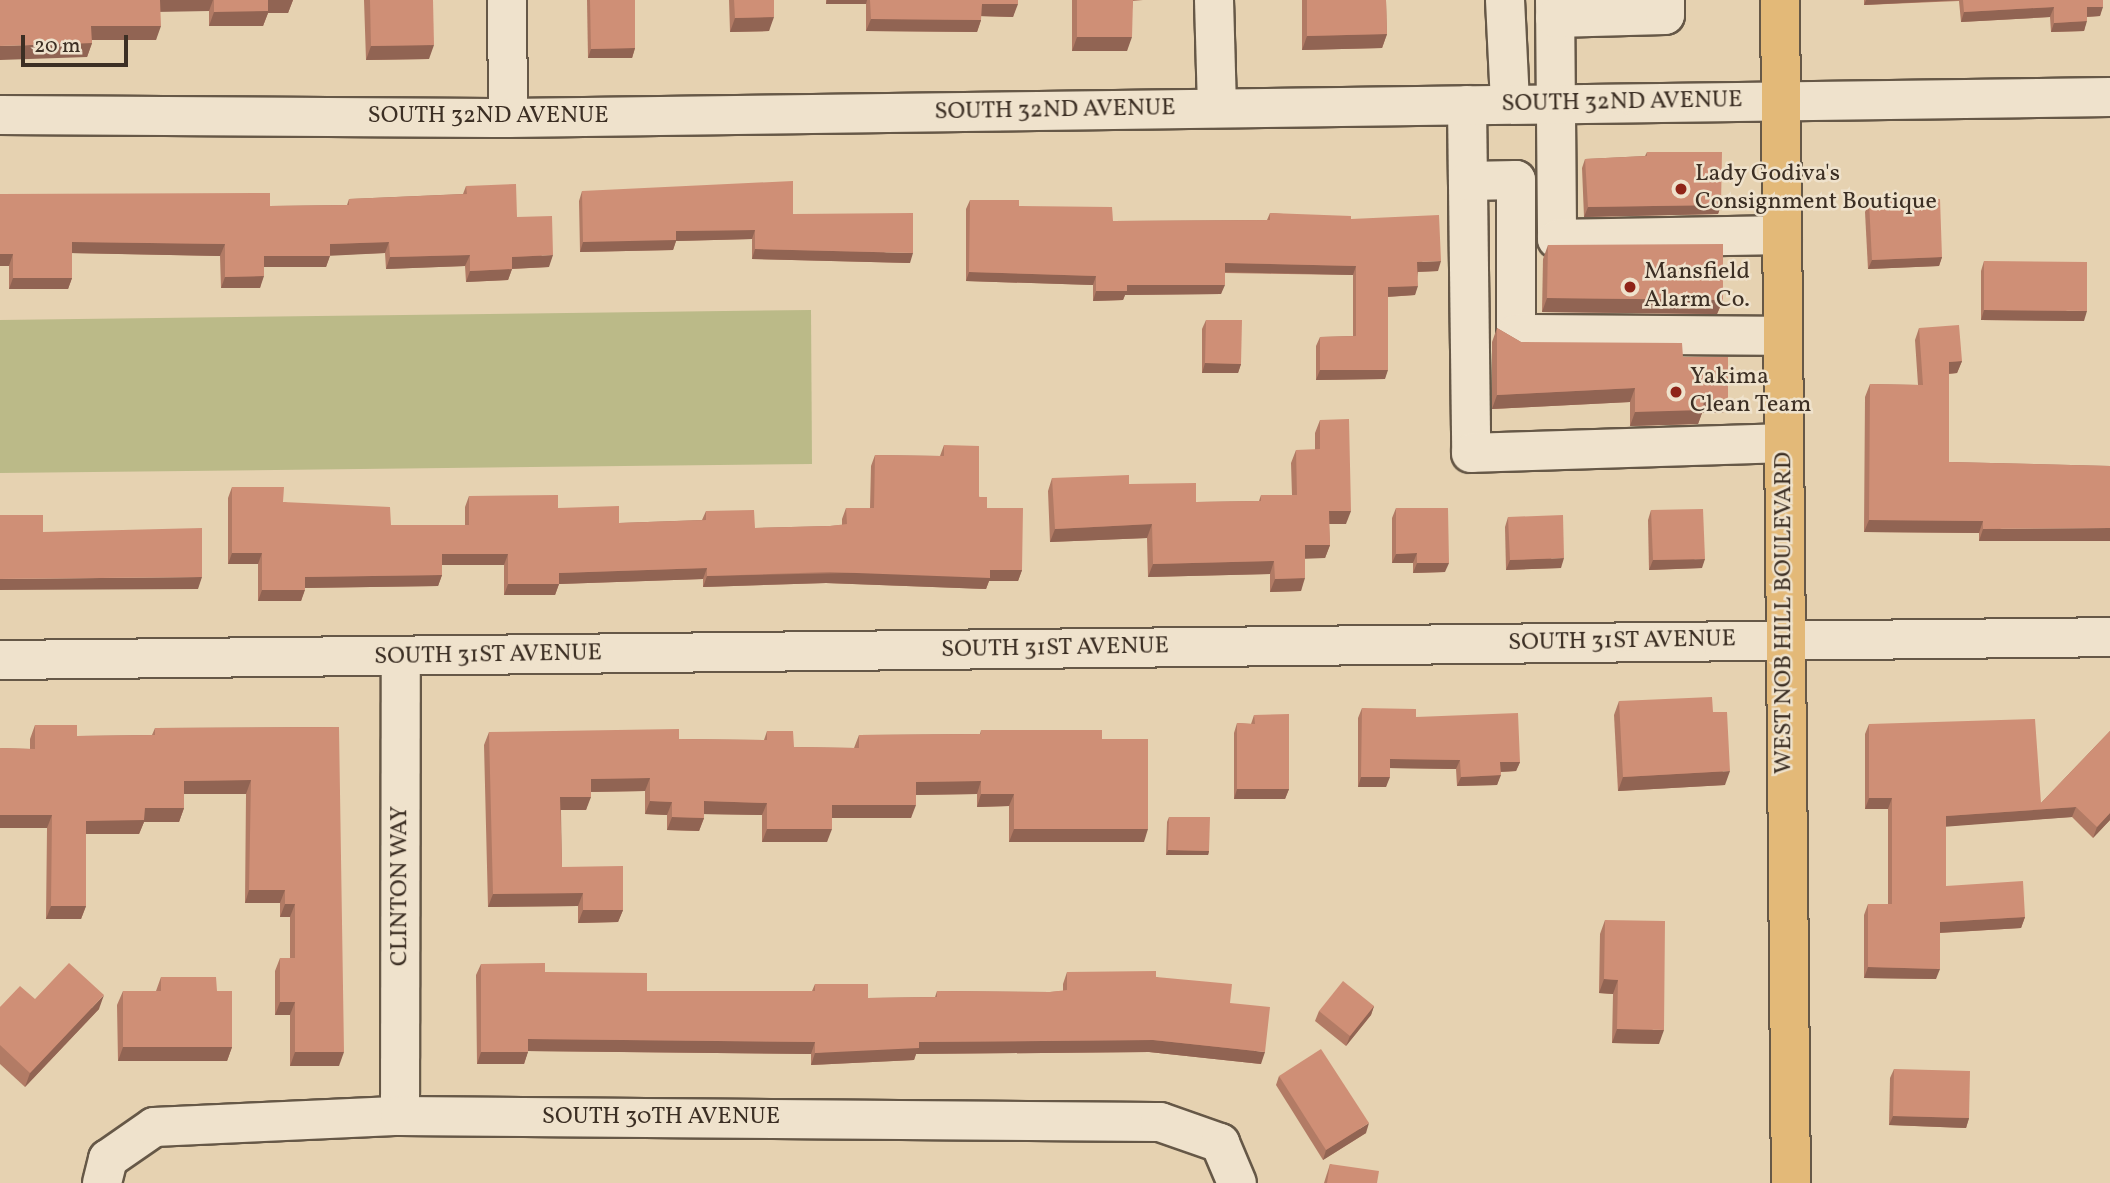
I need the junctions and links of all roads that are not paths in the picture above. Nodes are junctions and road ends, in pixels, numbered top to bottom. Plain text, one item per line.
1 (507, 0) edge
2 (1214, 0) edge
3 (1505, 0) edge
4 (1665, 0) edge
5 (1780, 0) edge
6 (1555, 9) edge
7 (2110, 97) edge
8 (1782, 101) junction
9 (1510, 104) junction
10 (1555, 104) junction
11 (1467, 105) junction
12 (1217, 108) junction
13 (0, 115) edge
14 (508, 118) junction
15 (1468, 181) junction
16 (1782, 236) junction
17 (1783, 336) junction
18 (1783, 443) junction
19 (2110, 636) edge
20 (1785, 641) junction
21 (401, 657) junction
22 (0, 660) edge
23 (400, 1116) junction
24 (105, 1171) edge
25 (1237, 1183) edge
26 (1791, 1183) edge

1 - 14 street
2 - 12 street
3 - 9 street
4 - 6 street
5 - 8 main road, WEST NOB HILL BOULEVARD
6 - 10 street
7 - 8 street, SOUTH 32ND AVENUE
8 - 10 street, SOUTH 32ND AVENUE
8 - 16 main road, WEST NOB HILL BOULEVARD
9 - 10 street, SOUTH 32ND AVENUE
9 - 11 street, SOUTH 32ND AVENUE
10 - 16 street
11 - 12 street, SOUTH 32ND AVENUE
11 - 15 street
12 - 14 street, SOUTH 32ND AVENUE
13 - 14 street, SOUTH 32ND AVENUE
15 - 17 street
15 - 18 street
16 - 17 main road, WEST NOB HILL BOULEVARD
17 - 18 main road, WEST NOB HILL BOULEVARD
18 - 20 main road, WEST NOB HILL BOULEVARD
19 - 20 street, SOUTH 31ST AVENUE
20 - 21 street, SOUTH 31ST AVENUE
20 - 26 main road, WEST NOB HILL BOULEVARD
21 - 22 street, SOUTH 31ST AVENUE
21 - 23 street, CLINTON WAY
23 - 24 street, SOUTH 30TH AVENUE
23 - 25 street, SOUTH 30TH AVENUE

